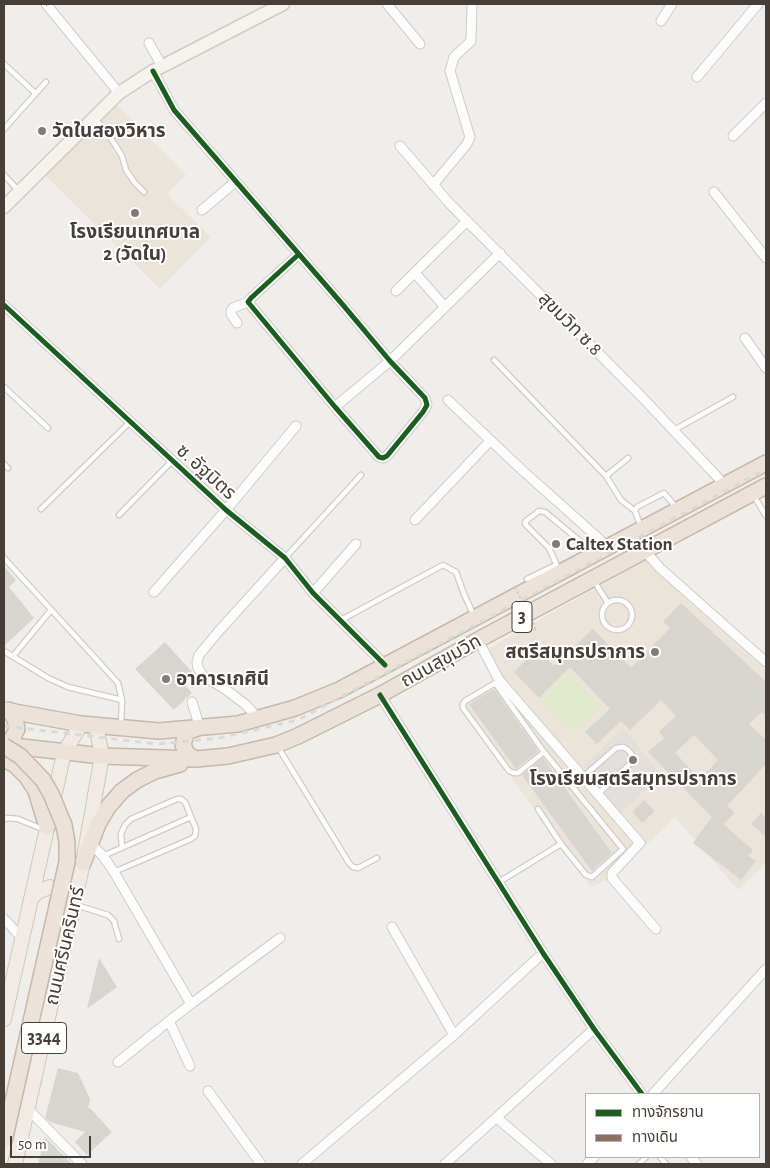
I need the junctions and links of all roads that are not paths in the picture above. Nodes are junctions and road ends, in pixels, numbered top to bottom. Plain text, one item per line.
1 (46, 4) edge
2 (283, 4) edge
3 (387, 4) edge
4 (472, 4) edge
5 (672, 4) edge
6 (758, 4) edge
7 (661, 20) dead end
8 (149, 42) dead end
9 (420, 44) dead end
10 (4, 64) edge
11 (157, 68) junction
12 (697, 77) dead end
13 (46, 82) dead end
14 (35, 93) junction
15 (119, 93) junction
16 (766, 103) edge
17 (94, 117) junction
18 (4, 129) edge
19 (733, 136) dead end
20 (400, 146) dead end
21 (4, 175) edge
22 (235, 182) junction
23 (433, 185) junction
24 (19, 191) junction
25 (144, 192) dead end
26 (714, 192) dead end
27 (4, 207) edge
28 (202, 210) dead end
29 (467, 221) junction
30 (500, 253) junction
31 (299, 254) junction
32 (766, 258) edge
33 (415, 274) junction
34 (396, 291) dead end
35 (248, 302) junction
36 (4, 305) edge
37 (445, 307) junction
38 (237, 323) dead end
39 (745, 338) dead end
40 (494, 360) dead end
41 (390, 361) junction
42 (766, 368) edge
43 (4, 387) edge
44 (734, 397) dead end
45 (448, 400) dead end
46 (335, 407) junction
47 (130, 422) junction
48 (296, 426) dead end
49 (48, 428) dead end
50 (674, 430) junction
51 (490, 441) junction
52 (628, 458) dead end
53 (172, 461) junction
54 (766, 462) edge
55 (4, 464) edge
56 (8, 468) dead end
57 (361, 475) dead end
58 (606, 476) junction
59 (725, 485) junction
60 (766, 486) edge
61 (752, 493) junction
62 (41, 508) dead end
63 (226, 510) junction
64 (678, 510) junction
65 (635, 511) junction
66 (119, 515) dead end
67 (766, 516) edge
68 (415, 520) dead end
69 (642, 529) junction
70 (356, 544) dead end
71 (601, 550) junction
72 (645, 551) junction
73 (4, 558) edge
74 (285, 558) junction
75 (558, 568) junction
76 (527, 579) dead end
77 (593, 579) junction
78 (154, 592) dead end
79 (313, 593) junction
80 (608, 603) junction
81 (51, 610) junction
82 (475, 617) junction
83 (341, 620) junction
84 (478, 640) junction
85 (4, 650) edge
86 (14, 655) junction
87 (766, 662) edge
88 (385, 665) junction
89 (497, 681) junction
90 (380, 694) junction
91 (122, 700) junction
92 (192, 702) dead end
93 (7, 710) edge
94 (259, 718) junction
95 (88, 725) junction
96 (200, 728) junction
97 (121, 729) junction
98 (4, 745) edge
99 (276, 745) junction
100 (544, 752) junction
101 (64, 753) junction
102 (102, 756) junction
103 (4, 759) edge
104 (196, 760) junction
105 (583, 778) junction
106 (598, 794) junction
107 (538, 809) dead end
108 (191, 817) junction
109 (4, 820) edge
110 (47, 829) junction
111 (90, 844) junction
112 (562, 844) junction
113 (122, 848) junction
114 (103, 856) junction
115 (377, 858) dead end
116 (83, 863) junction
117 (114, 872) junction
118 (499, 882) junction
119 (32, 897) junction
120 (73, 908) junction
121 (4, 919) edge
122 (392, 928) dead end
123 (656, 930) dead end
124 (280, 938) dead end
125 (23, 939) junction
126 (119, 940) dead end
127 (543, 953) junction
128 (766, 968) edge
129 (190, 1004) junction
130 (4, 1019) edge
131 (169, 1021) junction
132 (594, 1029) junction
133 (454, 1035) junction
134 (118, 1062) dead end
135 (190, 1066) dead end
136 (208, 1091) dead end
137 (641, 1093) edge
138 (654, 1093) edge
139 (28, 1109) junction
140 (497, 1118) junction
141 (4, 1141) edge
142 (15, 1164) edge
143 (82, 1164) edge
144 (261, 1164) edge
145 (302, 1164) edge
146 (445, 1164) edge
147 (551, 1164) edge

1 - 15 street
2 - 11 street
3 - 9 street
4 - 23 street
5 - 7 street
6 - 12 street
8 - 11 street
10 - 14 lane
11 - 15 street
11 - 22 street
13 - 14 lane
14 - 18 lane
15 - 17 street
16 - 19 street
17 - 24 street
17 - 25 lane
20 - 23 street, สุขมวิท ซ.8
21 - 24 lane
22 - 28 street
22 - 31 street
23 - 29 street, สุขมวิท ซ.8
24 - 27 street
26 - 32 street
29 - 30 street, สุขมวิท ซ.8
29 - 33 street
30 - 37 street
30 - 50 street, สุขมวิท ซ.8
31 - 35 street
31 - 41 street
33 - 34 street
33 - 37 street
35 - 38 street
35 - 46 street
36 - 47 street, ซ. อัฐมิตร
37 - 41 street
39 - 42 street
40 - 58 lane
41 - 46 street
41 - 46 street
43 - 49 lane
44 - 50 lane
45 - 51 street
47 - 53 street, ซ. อัฐมิตร
47 - 62 lane
48 - 63 street
50 - 59 street, สุขมวิท ซ.8
51 - 68 street
51 - 71 street
52 - 58 lane
53 - 63 street, ซ. อัฐมิตร
53 - 66 lane
54 - 59 highway, ถนนสุขุมวิท / 3
55 - 56 lane
57 - 74 lane
58 - 65 lane
59 - 64 highway, ถนนสุขุมวิท / 3
60 - 61 highway, ถนนสุขุมวิท / 3
61 - 67 lane
61 - 72 highway, ถนนสุขุมวิท / 3
63 - 74 street, ซ. อัฐมิตร
63 - 78 street
64 - 65 lane
64 - 69 highway, ถนนสุขุมวิท / 3
65 - 69 lane
69 - 71 highway, ถนนสุขุมวิท / 3
70 - 79 street
71 - 75 highway, ถนนสุขุมวิท / 3
71 - 75 lane
72 - 77 highway, ถนนสุขุมวิท / 3
72 - 87 street
73 - 81 lane
74 - 79 street, ซ. อัฐมิตร
74 - 94 street
75 - 76 lane
75 - 82 highway, ถนนสุขุมวิท / 3
77 - 80 lane
77 - 84 highway, ถนนสุขุมวิท / 3
79 - 83 street, ซ. อัฐมิตร
80 - 80 lane
81 - 86 lane
81 - 91 lane
82 - 83 lane
82 - 88 highway, ถนนสุขุมวิท / 3
83 - 88 street, ซ. อัฐมิตร
84 - 89 street
84 - 90 highway, ถนนสุขุมวิท / 3
85 - 86 lane
86 - 91 lane
88 - 94 highway, ถนนสุขุมวิท / 3
89 - 100 lane
89 - 100 lane
89 - 105 street
90 - 99 highway, ถนนสุขุมวิท / 3
90 - 118 street
91 - 97 lane
92 - 96 street
93 - 95 highway, ถนนสุขุมวิท / 3
93 - 98 highway
94 - 96 highway, ถนนสุขุมวิท / 3
95 - 97 highway, ถนนสุขุมวิท / 3
95 - 101 main road, 3344
95 - 102 main road, ถนนศรีนครินทร์ / 3344
96 - 97 highway, ถนนสุขุมวิท / 3
96 - 104 highway
98 - 101 highway, ถนนสุขุมวิท / 3
98 - 141 highway, bridge
99 - 104 highway, ถนนสุขุมวิท / 3
99 - 115 lane
100 - 112 lane
101 - 102 highway, ถนนสุขุมวิท / 3
101 - 110 main road, 3344
102 - 104 highway, ถนนสุขุมวิท / 3
102 - 116 main road, ถนนศรีนครินทร์ / 3344
103 - 110 highway
104 - 111 highway
105 - 106 street
105 - 106 lane
106 - 123 street
107 - 112 lane
108 - 113 lane
108 - 113 lane
108 - 117 lane
109 - 110 lane
110 - 119 main road, 3344
111 - 114 street
111 - 116 highway
112 - 118 lane
113 - 114 lane
114 - 117 street
116 - 120 main road, ถนนศรีนครินทร์ / 3344
117 - 129 street
118 - 127 street
119 - 120 main road
119 - 125 main road, 3344
120 - 126 lane
120 - 139 main road, ถนนศรีนครินทร์ / 3344
121 - 125 street
122 - 133 street
124 - 129 street
125 - 130 main road, 3344
127 - 132 street
127 - 133 street
128 - 138 street
129 - 131 street
131 - 134 street
131 - 135 street
132 - 137 street
132 - 140 street
133 - 145 street
136 - 144 street
139 - 142 main road, ถนนศรีนครินทร์ / 3344
139 - 143 street
140 - 146 street
140 - 147 street

